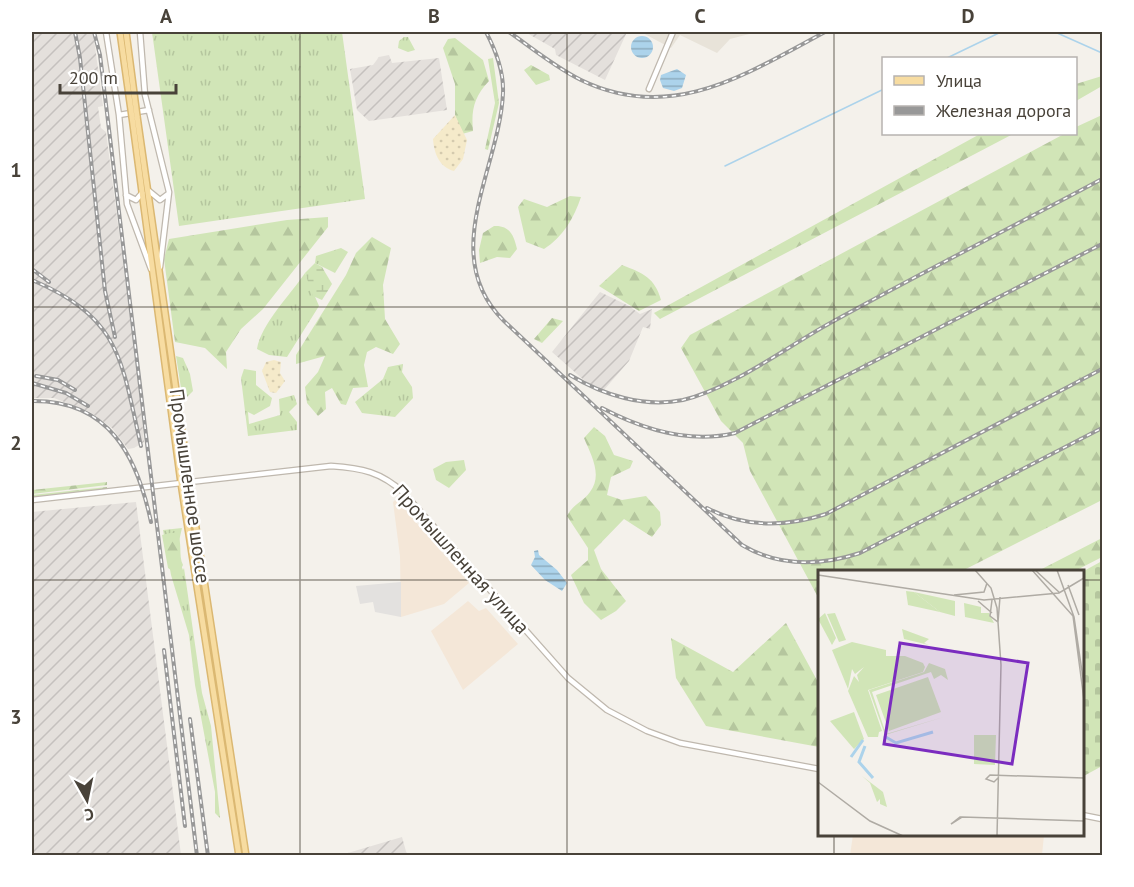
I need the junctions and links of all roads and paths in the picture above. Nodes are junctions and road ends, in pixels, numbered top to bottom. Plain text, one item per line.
1 (106, 32) edge
2 (120, 32) edge
3 (126, 32) edge
4 (140, 32) edge
5 (673, 32) edge
6 (649, 89) dead end
7 (149, 110) junction
8 (119, 115) junction
9 (135, 116) junction
10 (145, 192) junction
11 (169, 192) junction
12 (125, 193) junction
13 (160, 270) junction
14 (152, 271) junction
15 (189, 482) junction
16 (181, 483) junction
17 (32, 500) edge
18 (224, 715) junction
19 (216, 716) junction
20 (818, 769) edge
21 (1083, 815) edge
22 (1102, 819) edge
23 (239, 855) edge
24 (246, 855) edge

1 - 8 street
2 - 9 main road, bridge
3 - 9 main road, bridge
4 - 7 street
5 - 6 street
7 - 8 street
7 - 11 street
8 - 12 street
9 - 10 main road, Промышленное шоссе
10 - 11 street
10 - 12 street
10 - 13 main road, Промышленное шоссе
10 - 14 main road, Промышленное шоссе
11 - 13 street
12 - 14 street
13 - 15 main road, Промышленное шоссе
14 - 16 main road, Промышленное шоссе
15 - 16 street, Промышленная улица
15 - 18 main road, Промышленное шоссе
15 - 20 street, Промышленная улица
16 - 17 street, Промышленная улица
16 - 19 main road, Промышленное шоссе
18 - 19 main road
18 - 24 main road, Промышленное шоссе
19 - 23 main road, Промышленное шоссе
21 - 22 street

